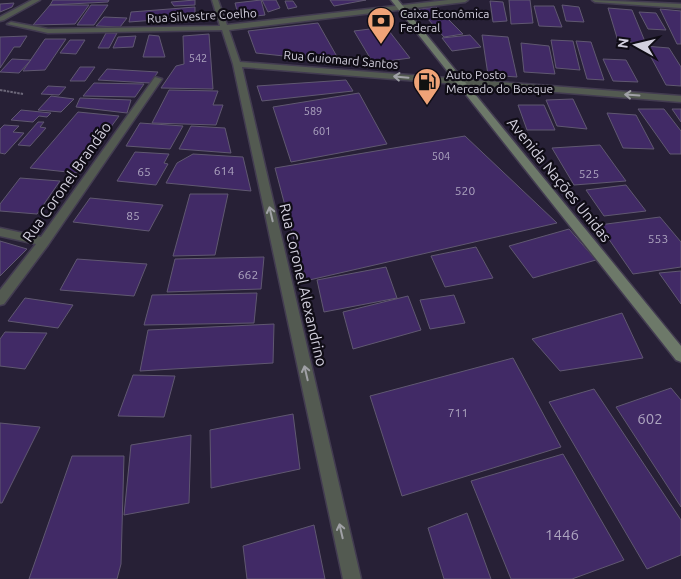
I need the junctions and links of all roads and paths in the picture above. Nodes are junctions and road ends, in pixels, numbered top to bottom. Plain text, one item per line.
1 (37, 0) edge
2 (215, 0) edge
3 (394, 0) edge
4 (465, 0) edge
5 (595, 0) edge
6 (681, 6) edge
7 (400, 7) junction
8 (1, 19) edge
9 (11, 23) junction
10 (1, 28) edge
11 (30, 28) junction
12 (224, 28) junction
13 (237, 64) junction
14 (158, 79) dead end
15 (460, 82) junction
16 (0, 90) edge
17 (23, 94) dead end
18 (681, 99) edge
19 (0, 232) edge
20 (44, 242) junction
21 (0, 300) edge
22 (681, 356) edge
23 (352, 579) edge

1 - 8 street
1 - 9 street
2 - 12 street, Rua Coronel Alexandrino
3 - 7 street, Avenida Nações Unidas
4 - 7 street, Rua Silvestre Coelho
5 - 6 street
7 - 12 street, Rua Silvestre Coelho
7 - 15 street, Avenida Nações Unidas
8 - 9 street, Rua Silvestre Coelho
9 - 10 street
9 - 11 street, Rua Silvestre Coelho
10 - 11 street, Rua Silvestre Coelho
11 - 12 street, Rua Silvestre Coelho
12 - 13 street, Rua Coronel Alexandrino
15 -> 13 street, Rua Guiomard Santos
23 -> 13 street, Rua Coronel Alexandrino
14 - 20 street, Rua Coronel Brandão
18 -> 15 street, Rua Guiomard Santos
15 - 22 street, Avenida Nações Unidas
16 - 17 path
19 - 20 street
20 - 21 street, Rua Coronel Brandão

